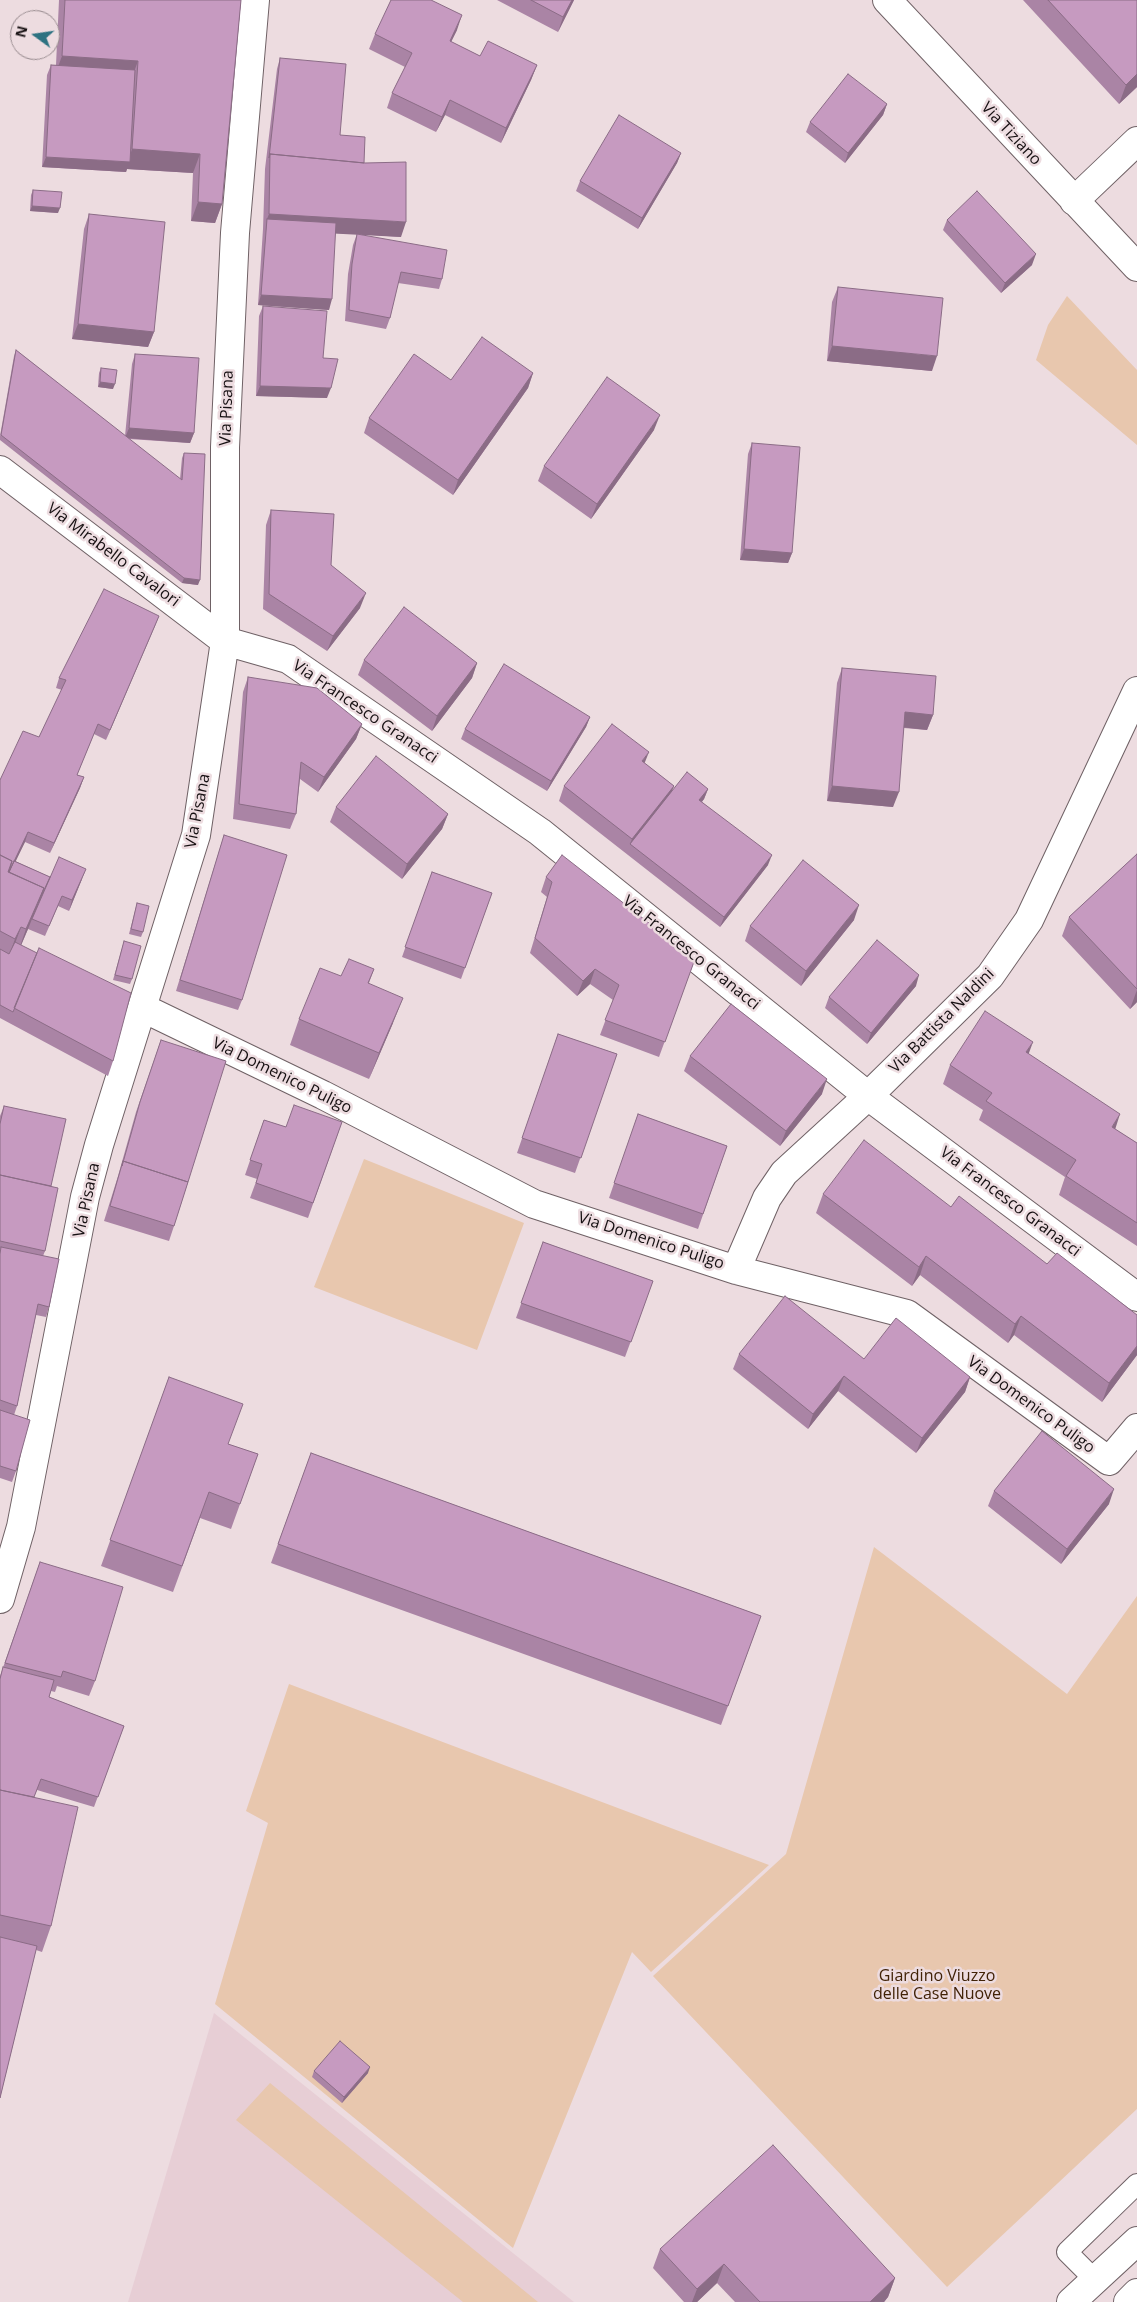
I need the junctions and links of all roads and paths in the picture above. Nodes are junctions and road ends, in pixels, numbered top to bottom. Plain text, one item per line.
1 (255, 0) edge
2 (887, 0) edge
3 (1137, 141) edge
4 (1074, 201) junction
5 (1137, 267) edge
6 (0, 470) edge
7 (225, 641) junction
8 (1137, 691) edge
9 (143, 1008) junction
10 (868, 1096) junction
11 (736, 1270) junction
12 (1137, 1297) edge
13 (1137, 1428) edge
14 (0, 1599) edge
15 (1137, 2184) edge
16 (1137, 2241) edge
17 (1137, 2265) edge
18 (1097, 2291) edge
19 (1137, 2293) edge
20 (1071, 2302) edge
21 (1128, 2302) edge

1 - 7 street, Via Pisana
2 - 4 street, Via Tiziano
3 - 4 street
4 - 5 street, Via Tiziano
6 - 7 street, Via Mirabello Cavalori
7 - 9 street, Via Pisana
7 - 10 street, Via Francesco Granacci
8 - 10 street, Via Battista Naldini
9 - 11 street, Via Domenico Puligo
9 - 14 street, Via Pisana
10 - 11 street, Via Battista Naldini
10 - 12 street, Via Francesco Granacci
11 - 13 street, Via Domenico Puligo
15 - 18 lane
16 - 18 street
17 - 18 street
18 - 20 street
19 - 21 street

